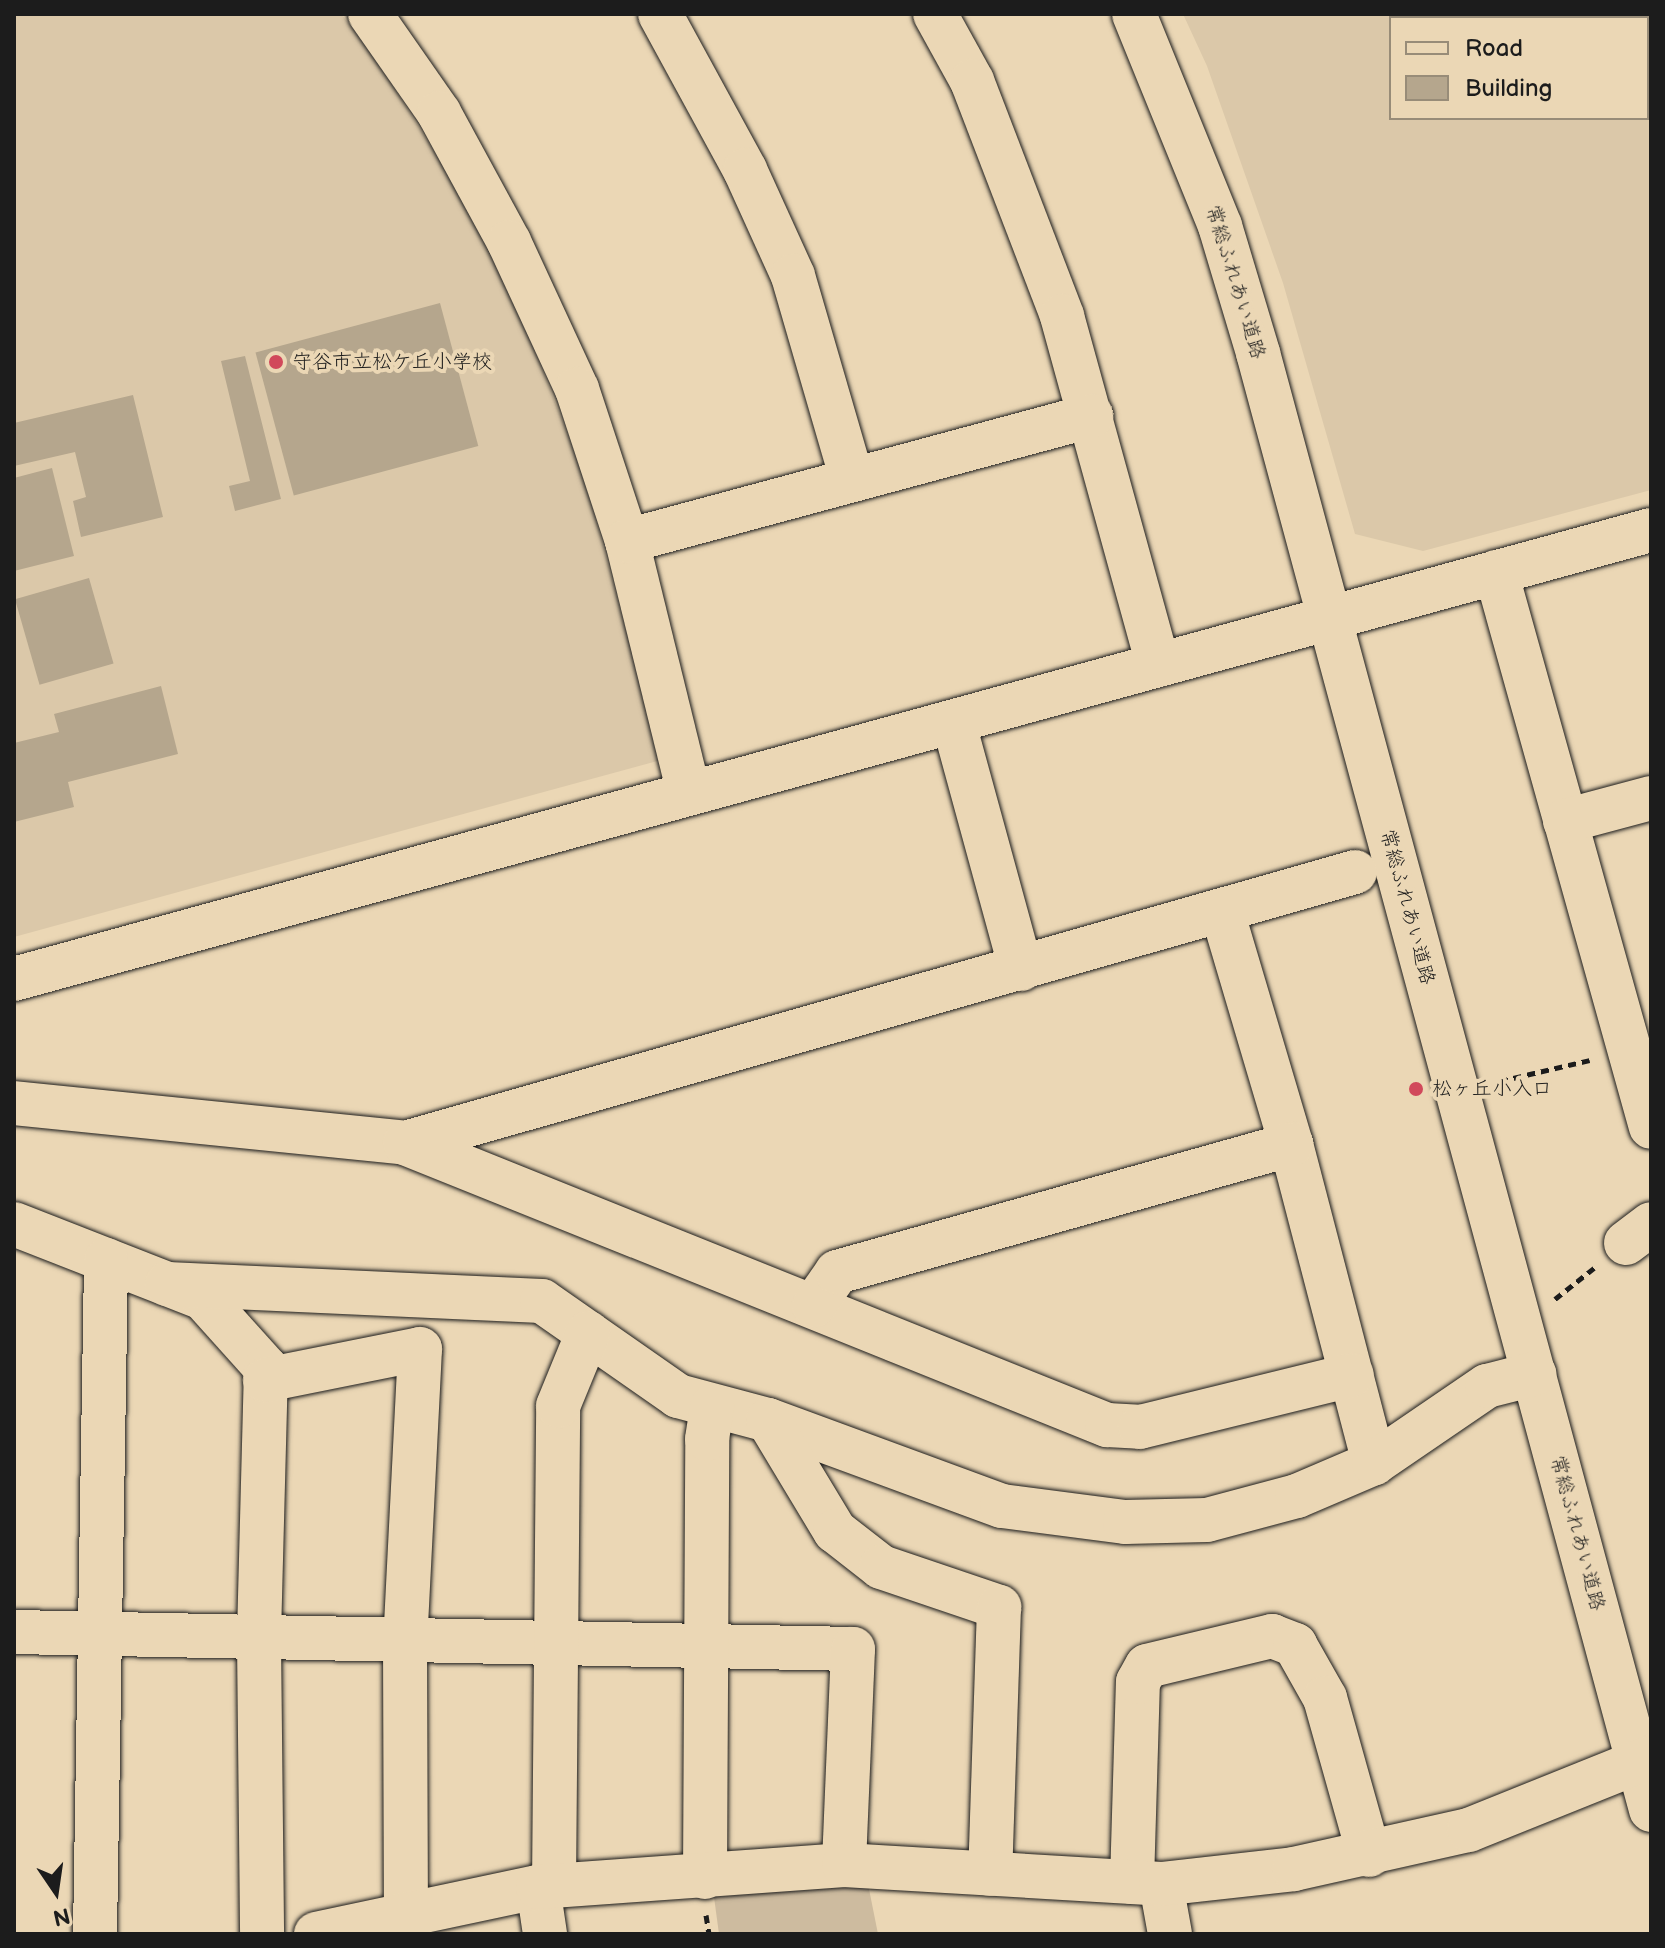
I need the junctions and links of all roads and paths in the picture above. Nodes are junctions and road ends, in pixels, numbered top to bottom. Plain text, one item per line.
1 (370, 14) edge
2 (660, 14) edge
3 (935, 14) edge
4 (1134, 14) edge
5 (1091, 416) junction
6 (852, 479) junction
7 (1651, 530) edge
8 (627, 541) junction
9 (1496, 572) junction
10 (1329, 617) junction
11 (1158, 665) junction
12 (954, 724) junction
13 (689, 794) junction
14 (1651, 798) edge
15 (1565, 821) junction
16 (1355, 872) dead end
17 (1222, 911) junction
18 (1021, 969) junction
19 (14, 979) edge
20 (1640, 1048) edge
21 (1500, 1081) dead end
22 (14, 1103) edge
23 (1651, 1127) edge
24 (405, 1143) junction
25 (1291, 1144) junction
26 (14, 1224) edge
27 (1639, 1234) edge
28 (106, 1260) junction
29 (167, 1284) junction
30 (1553, 1300) dead end
31 (814, 1305) junction
32 (588, 1333) junction
33 (1534, 1374) junction
34 (1352, 1375) junction
35 (265, 1380) junction
36 (712, 1406) junction
37 (768, 1420) junction
38 (1374, 1463) junction
39 (14, 1632) edge
40 (100, 1637) junction
41 (259, 1640) junction
42 (405, 1642) junction
43 (557, 1645) junction
44 (705, 1646) junction
45 (1645, 1760) edge
46 (1651, 1810) edge
47 (1369, 1855) junction
48 (844, 1865) junction
49 (990, 1874) junction
50 (705, 1877) junction
51 (1147, 1883) junction
52 (546, 1887) junction
53 (406, 1916) junction
54 (325, 1933) edge
55 (95, 1934) edge
56 (262, 1934) edge
57 (545, 1934) edge
58 (1170, 1934) edge

1 - 8 street
2 - 6 street
3 - 5 street
4 - 10 street, 常総ふれあい道路
5 - 6 street
5 - 11 street
6 - 8 street
7 - 9 street
8 - 13 street
9 - 10 street
9 - 15 street
10 - 11 street
10 - 33 street, 常総ふれあい道路
11 - 12 street
12 - 13 street
12 - 18 street
13 - 19 street
14 - 15 street
15 - 20 street
16 - 17 street
17 - 18 street
17 - 25 street
18 - 24 street
20 - 21 path
20 - 23 street
22 - 24 street
24 - 31 street
25 - 31 street
25 - 34 street
26 - 28 street
27 - 30 path
28 - 29 street
28 - 40 street
29 - 32 street
29 - 35 street
31 - 34 street
32 - 36 street
32 - 43 street
33 - 38 street
33 - 45 street, 常総ふれあい道路
34 - 38 street
35 - 41 street
35 - 42 street
36 - 37 street
36 - 44 street
37 - 38 street
37 - 49 street
39 - 40 street
40 - 41 street
40 - 55 street
41 - 42 street
41 - 56 street
42 - 43 street
42 - 53 street
43 - 44 street
43 - 52 street
44 - 48 street
44 - 50 street
45 - 46 street, 常総ふれあい道路
45 - 47 street
47 - 51 street
47 - 51 street
48 - 49 street
48 - 50 street
49 - 51 street
50 - 52 street
51 - 58 street
52 - 53 street
52 - 57 street
53 - 54 street

